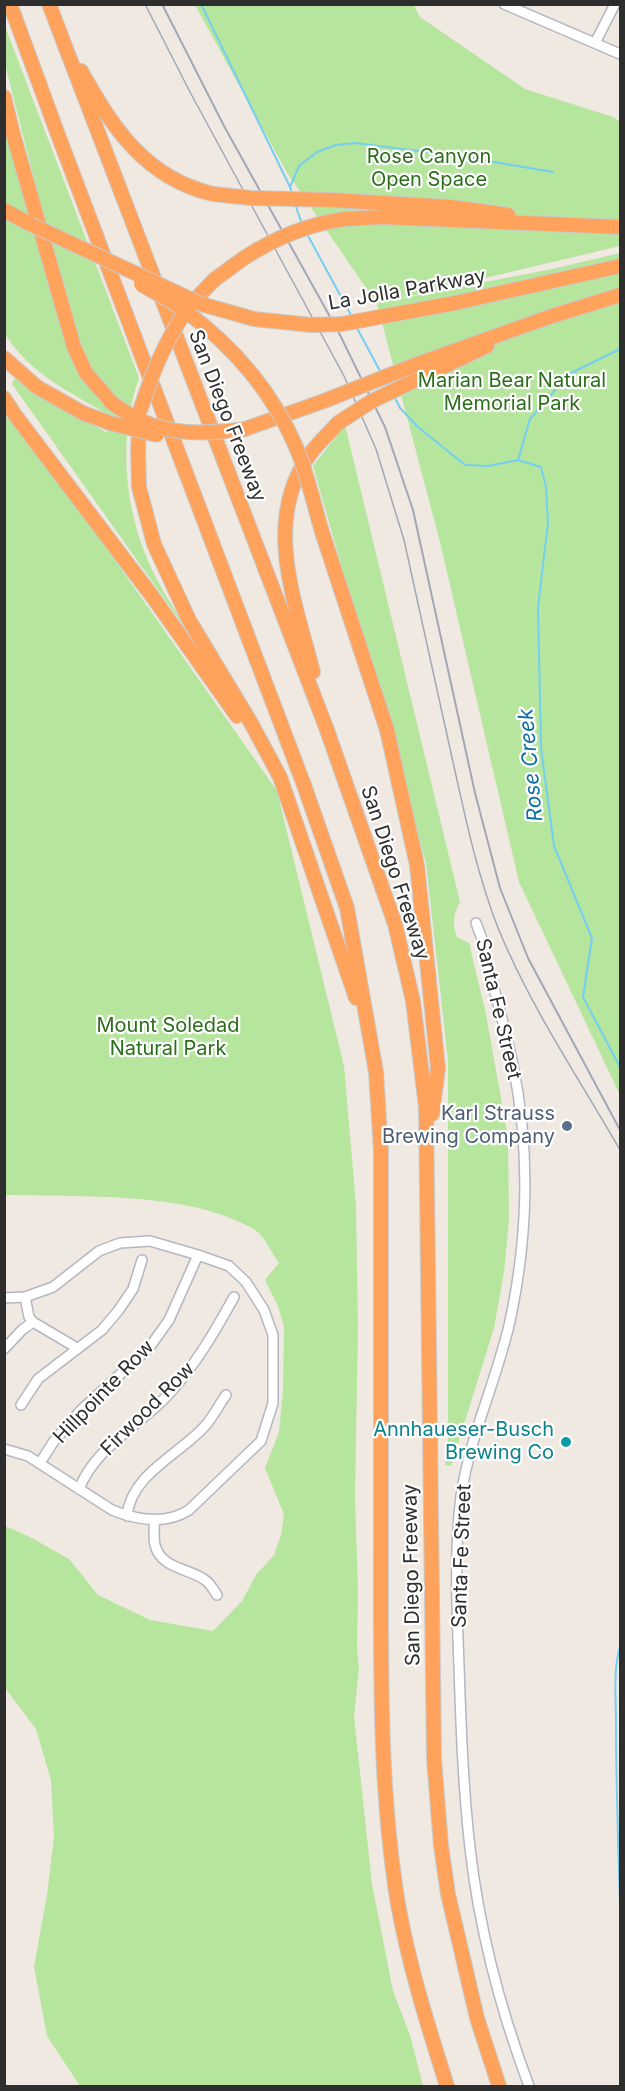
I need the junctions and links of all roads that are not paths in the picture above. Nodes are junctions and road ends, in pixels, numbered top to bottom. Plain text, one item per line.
1 (10, 4) edge
2 (49, 4) edge
3 (504, 4) edge
4 (615, 4) edge
5 (57, 28) junction
6 (595, 43) junction
7 (621, 54) edge
8 (4, 97) edge
9 (5, 210) edge
10 (575, 226) junction
11 (621, 227) edge
12 (72, 244) junction
13 (621, 266) edge
14 (621, 295) edge
15 (549, 317) junction
16 (4, 358) edge
17 (4, 398) edge
18 (245, 429) junction
19 (327, 729) junction
20 (280, 777) junction
21 (476, 923) dead end
22 (371, 1041) junction
23 (426, 1166) junction
24 (198, 1255) junction
25 (142, 1260) dead end
26 (25, 1297) junction
27 (234, 1297) dead end
28 (4, 1298) edge
29 (33, 1322) junction
30 (77, 1348) junction
31 (4, 1349) edge
32 (226, 1395) dead end
33 (21, 1405) dead end
34 (4, 1449) edge
35 (40, 1463) junction
36 (79, 1489) junction
37 (127, 1516) junction
38 (154, 1521) junction
39 (217, 1595) dead end
40 (447, 2086) edge
41 (499, 2086) edge
42 (529, 2086) edge

1 - 22 highway, San Diego Freeway
2 - 5 highway, San Diego Freeway
3 - 6 street
4 - 6 street
5 - 10 highway, bridge
5 - 19 highway, San Diego Freeway
6 - 7 street
8 - 18 highway, bridge
9 - 12 highway, La Jolla Parkway, bridge
10 - 11 highway
10 - 20 highway, bridge
12 - 13 highway, La Jolla Parkway, bridge
12 - 23 highway, bridge
14 - 15 highway
15 - 18 highway, bridge
15 - 19 highway, bridge
16 - 18 highway, bridge
17 - 20 highway
19 - 23 highway, San Diego Freeway
20 - 22 highway
21 - 42 street, Santa Fe Street
22 - 40 highway, San Diego Freeway
23 - 41 highway, San Diego Freeway
24 - 26 street
24 - 35 street, Hillpointe Row
24 - 38 street
25 - 30 street
26 - 28 street
26 - 29 street
27 - 36 street, Firwood Row
29 - 30 street
29 - 31 street
30 - 33 street
32 - 37 street
34 - 35 street
35 - 36 street
36 - 37 street
37 - 38 street
38 - 39 street

